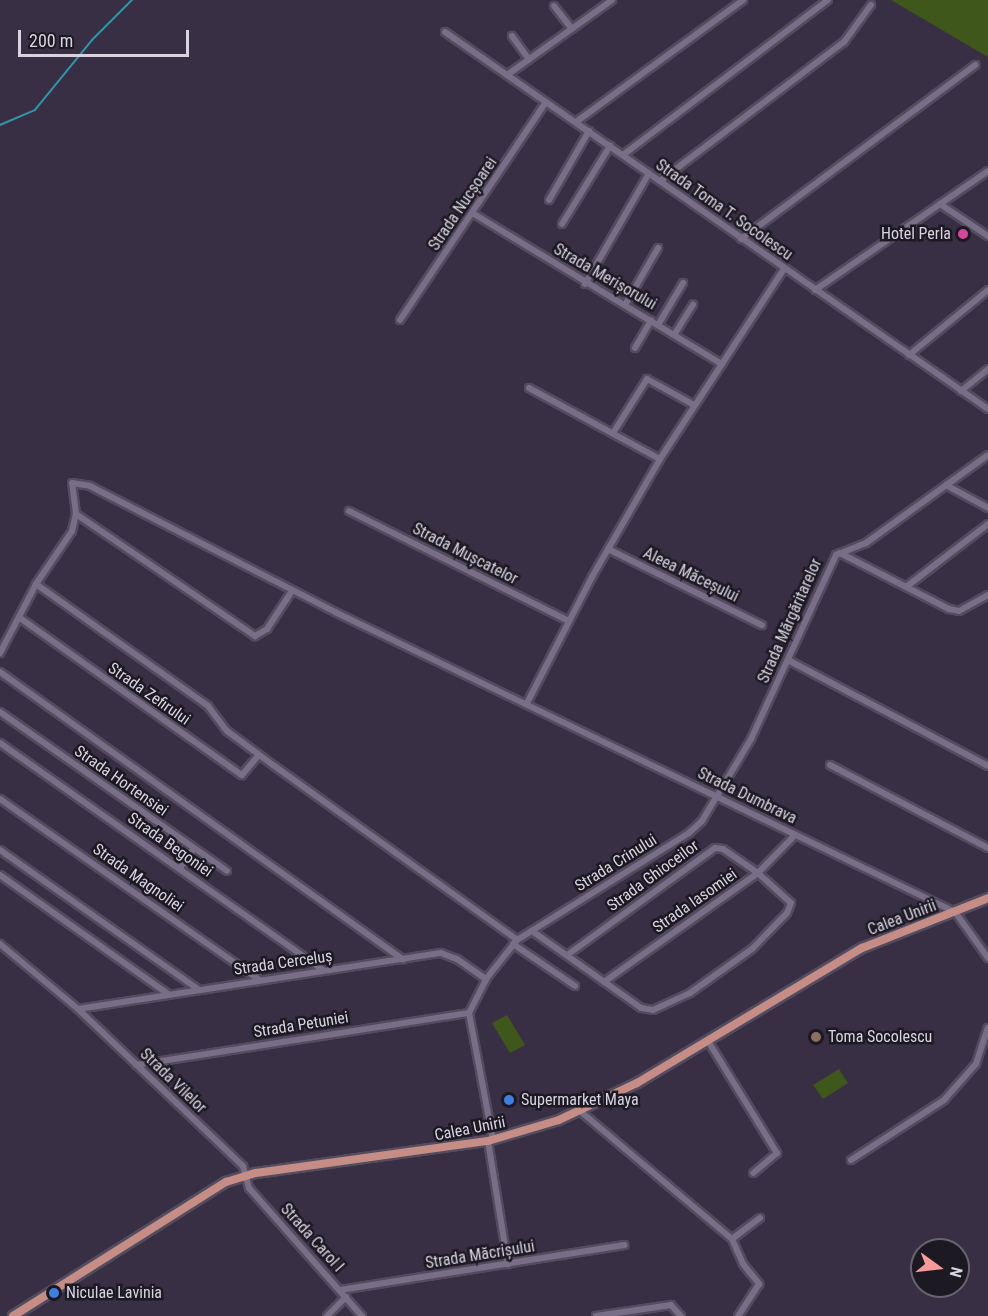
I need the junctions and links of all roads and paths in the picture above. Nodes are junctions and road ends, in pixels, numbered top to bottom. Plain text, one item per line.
1 (612, 0) edge
2 (743, 0) edge
3 (828, 0) edge
4 (871, 5) dead end
5 (554, 6) dead end
6 (572, 29) junction
7 (444, 32) dead end
8 (512, 36) dead end
9 (529, 59) junction
10 (975, 65) dead end
11 (507, 75) junction
12 (546, 102) junction
13 (576, 122) junction
14 (589, 131) junction
15 (610, 146) junction
16 (623, 155) junction
17 (988, 171) edge
18 (649, 173) junction
19 (660, 181) junction
20 (549, 200) dead end
21 (940, 204) junction
22 (474, 214) junction
23 (562, 224) dead end
24 (988, 236) edge
25 (741, 238) junction
26 (658, 248) dead end
27 (784, 268) junction
28 (683, 283) dead end
29 (585, 284) junction
30 (816, 290) junction
31 (988, 290) edge
32 (693, 304) dead end
33 (626, 305) junction
34 (400, 320) dead end
35 (651, 320) junction
36 (658, 325) junction
37 (674, 334) junction
38 (635, 348) dead end
39 (909, 355) junction
40 (722, 364) junction
41 (988, 369) edge
42 (529, 388) dead end
43 (961, 391) junction
44 (694, 405) junction
45 (988, 409) edge
46 (613, 433) junction
47 (988, 455) edge
48 (660, 459) junction
49 (946, 485) junction
50 (988, 508) edge
51 (349, 511) dead end
52 (75, 514) junction
53 (988, 524) edge
54 (608, 549) junction
55 (840, 553) junction
56 (36, 584) junction
57 (906, 587) junction
58 (292, 591) junction
59 (988, 595) edge
60 (20, 618) junction
61 (569, 621) junction
62 (762, 625) dead end
63 (0, 653) edge
64 (788, 660) junction
65 (0, 672) edge
66 (527, 703) junction
67 (0, 712) edge
68 (0, 743) edge
69 (259, 754) junction
70 (830, 765) dead end
71 (988, 766) edge
72 (719, 797) junction
73 (0, 799) edge
74 (795, 835) junction
75 (194, 848) junction
76 (988, 848) edge
77 (0, 850) edge
78 (180, 868) junction
79 (227, 871) dead end
80 (758, 873) junction
81 (0, 875) edge
82 (988, 898) edge
83 (955, 912) junction
84 (532, 931) junction
85 (515, 942) junction
86 (0, 944) edge
87 (567, 955) junction
88 (988, 958) edge
89 (403, 959) junction
90 (324, 971) junction
91 (486, 979) junction
92 (260, 980) junction
93 (604, 982) junction
94 (575, 986) dead end
95 (198, 990) junction
96 (169, 994) junction
97 (78, 1009) junction
98 (469, 1012) junction
99 (988, 1028) edge
100 (708, 1041) junction
101 (136, 1065) junction
102 (580, 1112) junction
103 (490, 1141) junction
104 (851, 1160) dead end
105 (753, 1173) dead end
106 (246, 1176) junction
107 (760, 1218) dead end
108 (732, 1239) junction
109 (624, 1245) dead end
110 (508, 1264) junction
111 (340, 1290) junction
112 (346, 1297) junction
113 (13, 1316) edge
114 (327, 1316) edge
115 (362, 1316) edge
116 (596, 1316) edge
117 (681, 1316) edge
118 (738, 1316) edge

1 - 6 street
2 - 13 street
3 - 16 street
4 - 19 street
5 - 6 street
6 - 9 street
7 - 11 street, Strada Toma T. Socolescu
8 - 9 street
9 - 11 street
10 - 25 street
11 - 12 street, Strada Toma T. Socolescu
12 - 13 street, Strada Toma T. Socolescu
12 - 22 street, Strada Nucșoarei
13 - 14 street, Strada Toma T. Socolescu
14 - 15 street, Strada Toma T. Socolescu
14 - 20 street
15 - 16 street, Strada Toma T. Socolescu
15 - 23 street
16 - 18 street, Strada Toma T. Socolescu
17 - 21 street
18 - 19 street, Strada Toma T. Socolescu
18 - 29 street
19 - 25 street, Strada Toma T. Socolescu
21 - 24 street
21 - 30 street
22 - 29 street, Strada Merișorului
22 - 34 street, Strada Nucșoarei
25 - 27 street, Strada Toma T. Socolescu
26 - 33 street
27 - 30 street, Strada Toma T. Socolescu
27 - 40 street
28 - 36 street
29 - 33 street, Strada Merișorului
30 - 39 street, Strada Toma T. Socolescu
31 - 39 street
32 - 37 street
33 - 35 street, Strada Merișorului
35 - 36 street, Strada Merișorului
35 - 38 street
36 - 37 street, Strada Merișorului
37 - 40 street, Strada Merișorului
39 - 43 street, Strada Toma T. Socolescu
40 - 44 street
41 - 43 street
42 - 46 street
43 - 45 street, Strada Toma T. Socolescu
44 - 46 street
44 - 48 street
46 - 48 street
47 - 49 street, Strada Mărgăritarelor
48 - 54 street
49 - 50 street
49 - 55 street, Strada Mărgăritarelor
51 - 61 street, Strada Mușcatelor
52 - 56 street
52 - 58 street
52 - 58 street, Strada Dumbrava
53 - 57 street
54 - 61 street
54 - 62 street, Aleea Măceșului
55 - 57 street
55 - 64 street, Strada Mărgăritarelor
56 - 60 street
56 - 69 street
57 - 59 street
58 - 66 street, Strada Dumbrava
60 - 63 street
60 - 69 street, Strada Zefirului
61 - 66 street
64 - 71 street
64 - 72 street, Strada Mărgăritarelor
65 - 89 street
66 - 72 street, Strada Dumbrava
67 - 75 street, Strada Hortensiei
68 - 78 street, Strada Begoniei
69 - 85 street
70 - 76 street
72 - 74 street, Strada Dumbrava
72 - 84 street, Strada Crinului
73 - 92 street, Strada Magnoliei
74 - 80 street, Strada Iasomiei
74 - 83 street, Strada Dumbrava
75 - 78 street
75 - 79 street, Strada Hortensiei
77 - 95 street
78 - 90 street, Strada Begoniei
80 - 87 street, Strada Ghioceilor
80 - 93 street, Strada Iasomiei
80 - 93 street
81 - 96 street
82 - 83 main road, Calea Unirii
83 - 88 street
83 - 100 main road, Calea Unirii
84 - 85 street, Strada Crinului
84 - 87 street
85 - 91 street
85 - 94 street
86 - 97 street, Strada Vilelor
87 - 93 street
89 - 90 street, Strada Cerceluș
89 - 91 street, Strada Cerceluș
90 - 92 street, Strada Cerceluș
91 - 98 street
92 - 95 street, Strada Cerceluș
95 - 96 street, Strada Cerceluș
96 - 97 street, Strada Cerceluș
97 - 101 street, Strada Vilelor
98 - 101 street, Strada Petuniei
98 - 103 street
99 - 104 street
100 - 102 main road, Calea Unirii
100 - 105 street
101 - 106 street, Strada Vilelor
102 - 103 main road, Calea Unirii
102 - 108 street
103 - 106 main road, Calea Unirii
103 - 110 street
106 - 111 street, Strada Carol I
106 - 113 main road, Calea Unirii
107 - 108 street
108 - 118 street
109 - 110 street, Strada Măcrișului
110 - 111 street, Strada Măcrișului
111 - 112 street, Strada Carol I
112 - 114 street
112 - 115 street, Strada Carol I
116 - 117 street

